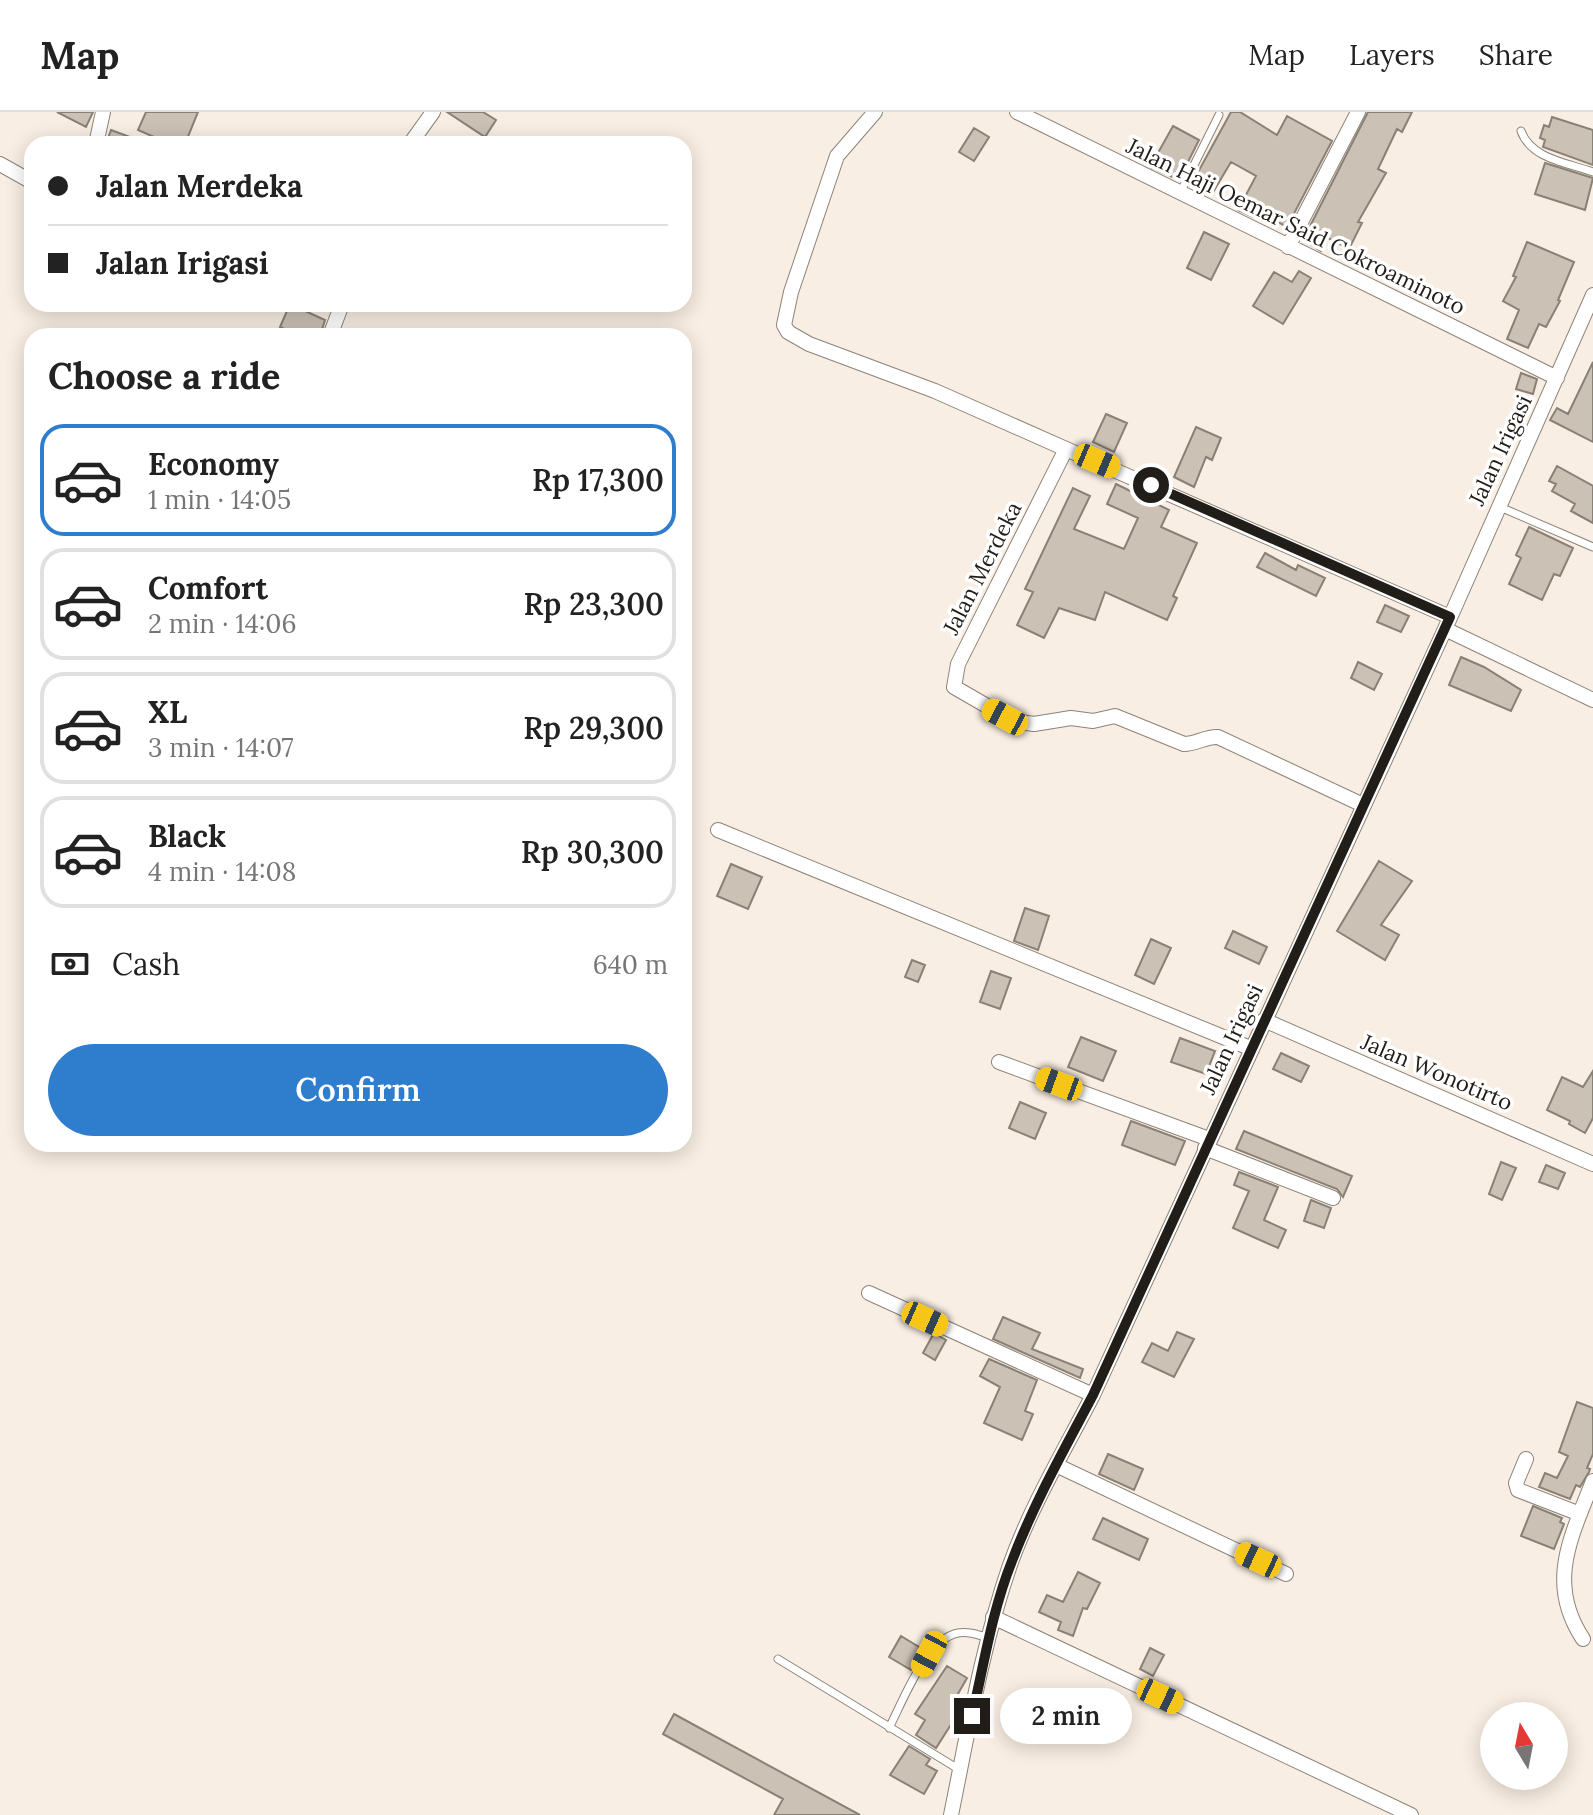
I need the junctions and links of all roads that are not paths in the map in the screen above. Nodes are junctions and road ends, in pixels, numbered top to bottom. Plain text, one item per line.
1 (103, 112) edge
2 (433, 112) edge
3 (875, 112) edge
4 (1017, 112) edge
5 (1358, 112) edge
6 (1219, 115) dead end
7 (1521, 131) dead end
8 (98, 136) edge
9 (416, 136) edge
10 (0, 164) edge
11 (1593, 172) edge
12 (24, 178) edge
13 (1180, 193) junction
14 (1288, 247) junction
15 (1593, 295) edge
16 (1557, 378) junction
17 (1066, 449) junction
18 (1498, 507) junction
19 (1593, 547) edge
20 (1448, 623) junction
21 (1593, 700) edge
22 (1363, 805) junction
23 (718, 830) dead end
24 (1264, 1020) junction
25 (1250, 1048) junction
26 (999, 1062) dead end
27 (1207, 1144) junction
28 (1593, 1164) edge
29 (1333, 1198) dead end
30 (869, 1293) dead end
31 (1093, 1395) junction
32 (1526, 1459) dead end
33 (1056, 1465) junction
34 (1593, 1481) edge
35 (1580, 1514) junction
36 (1286, 1574) dead end
37 (993, 1617) junction
38 (989, 1638) junction
39 (1583, 1639) dead end
40 (778, 1659) dead end
41 (889, 1728) junction
42 (960, 1770) junction
43 (951, 1815) edge
44 (1411, 1815) edge

1 - 8 street
2 - 9 street
3 - 17 street
4 - 13 street, Jalan Haji Oemar Said Cokroaminoto
5 - 14 street
6 - 13 lane
7 - 11 lane
10 - 12 street
13 - 14 street, Jalan Haji Oemar Said Cokroaminoto
14 - 16 street, Jalan Haji Oemar Said Cokroaminoto
15 - 16 street, Jalan Irigasi
16 - 18 street, Jalan Irigasi
17 - 20 street
17 - 22 street, Jalan Merdeka
18 - 19 lane
18 - 20 street, Jalan Irigasi
20 - 21 street
20 - 22 street, Jalan Irigasi
22 - 24 street, Jalan Irigasi
23 - 25 street
24 - 25 street, Jalan Irigasi
24 - 28 street, Jalan Wonotirto
25 - 27 street, Jalan Irigasi
26 - 27 street
27 - 29 street
27 - 31 street, Jalan Irigasi
30 - 31 street
31 - 33 street, Jalan Irigasi
32 - 35 street
33 - 36 street
33 - 37 street, Jalan Irigasi
34 - 35 street
35 - 39 street
37 - 38 street, Jalan Irigasi
37 - 44 street
38 - 41 lane
38 - 42 street, Jalan Irigasi
40 - 41 lane
41 - 42 lane
42 - 43 street, Jalan Irigasi

